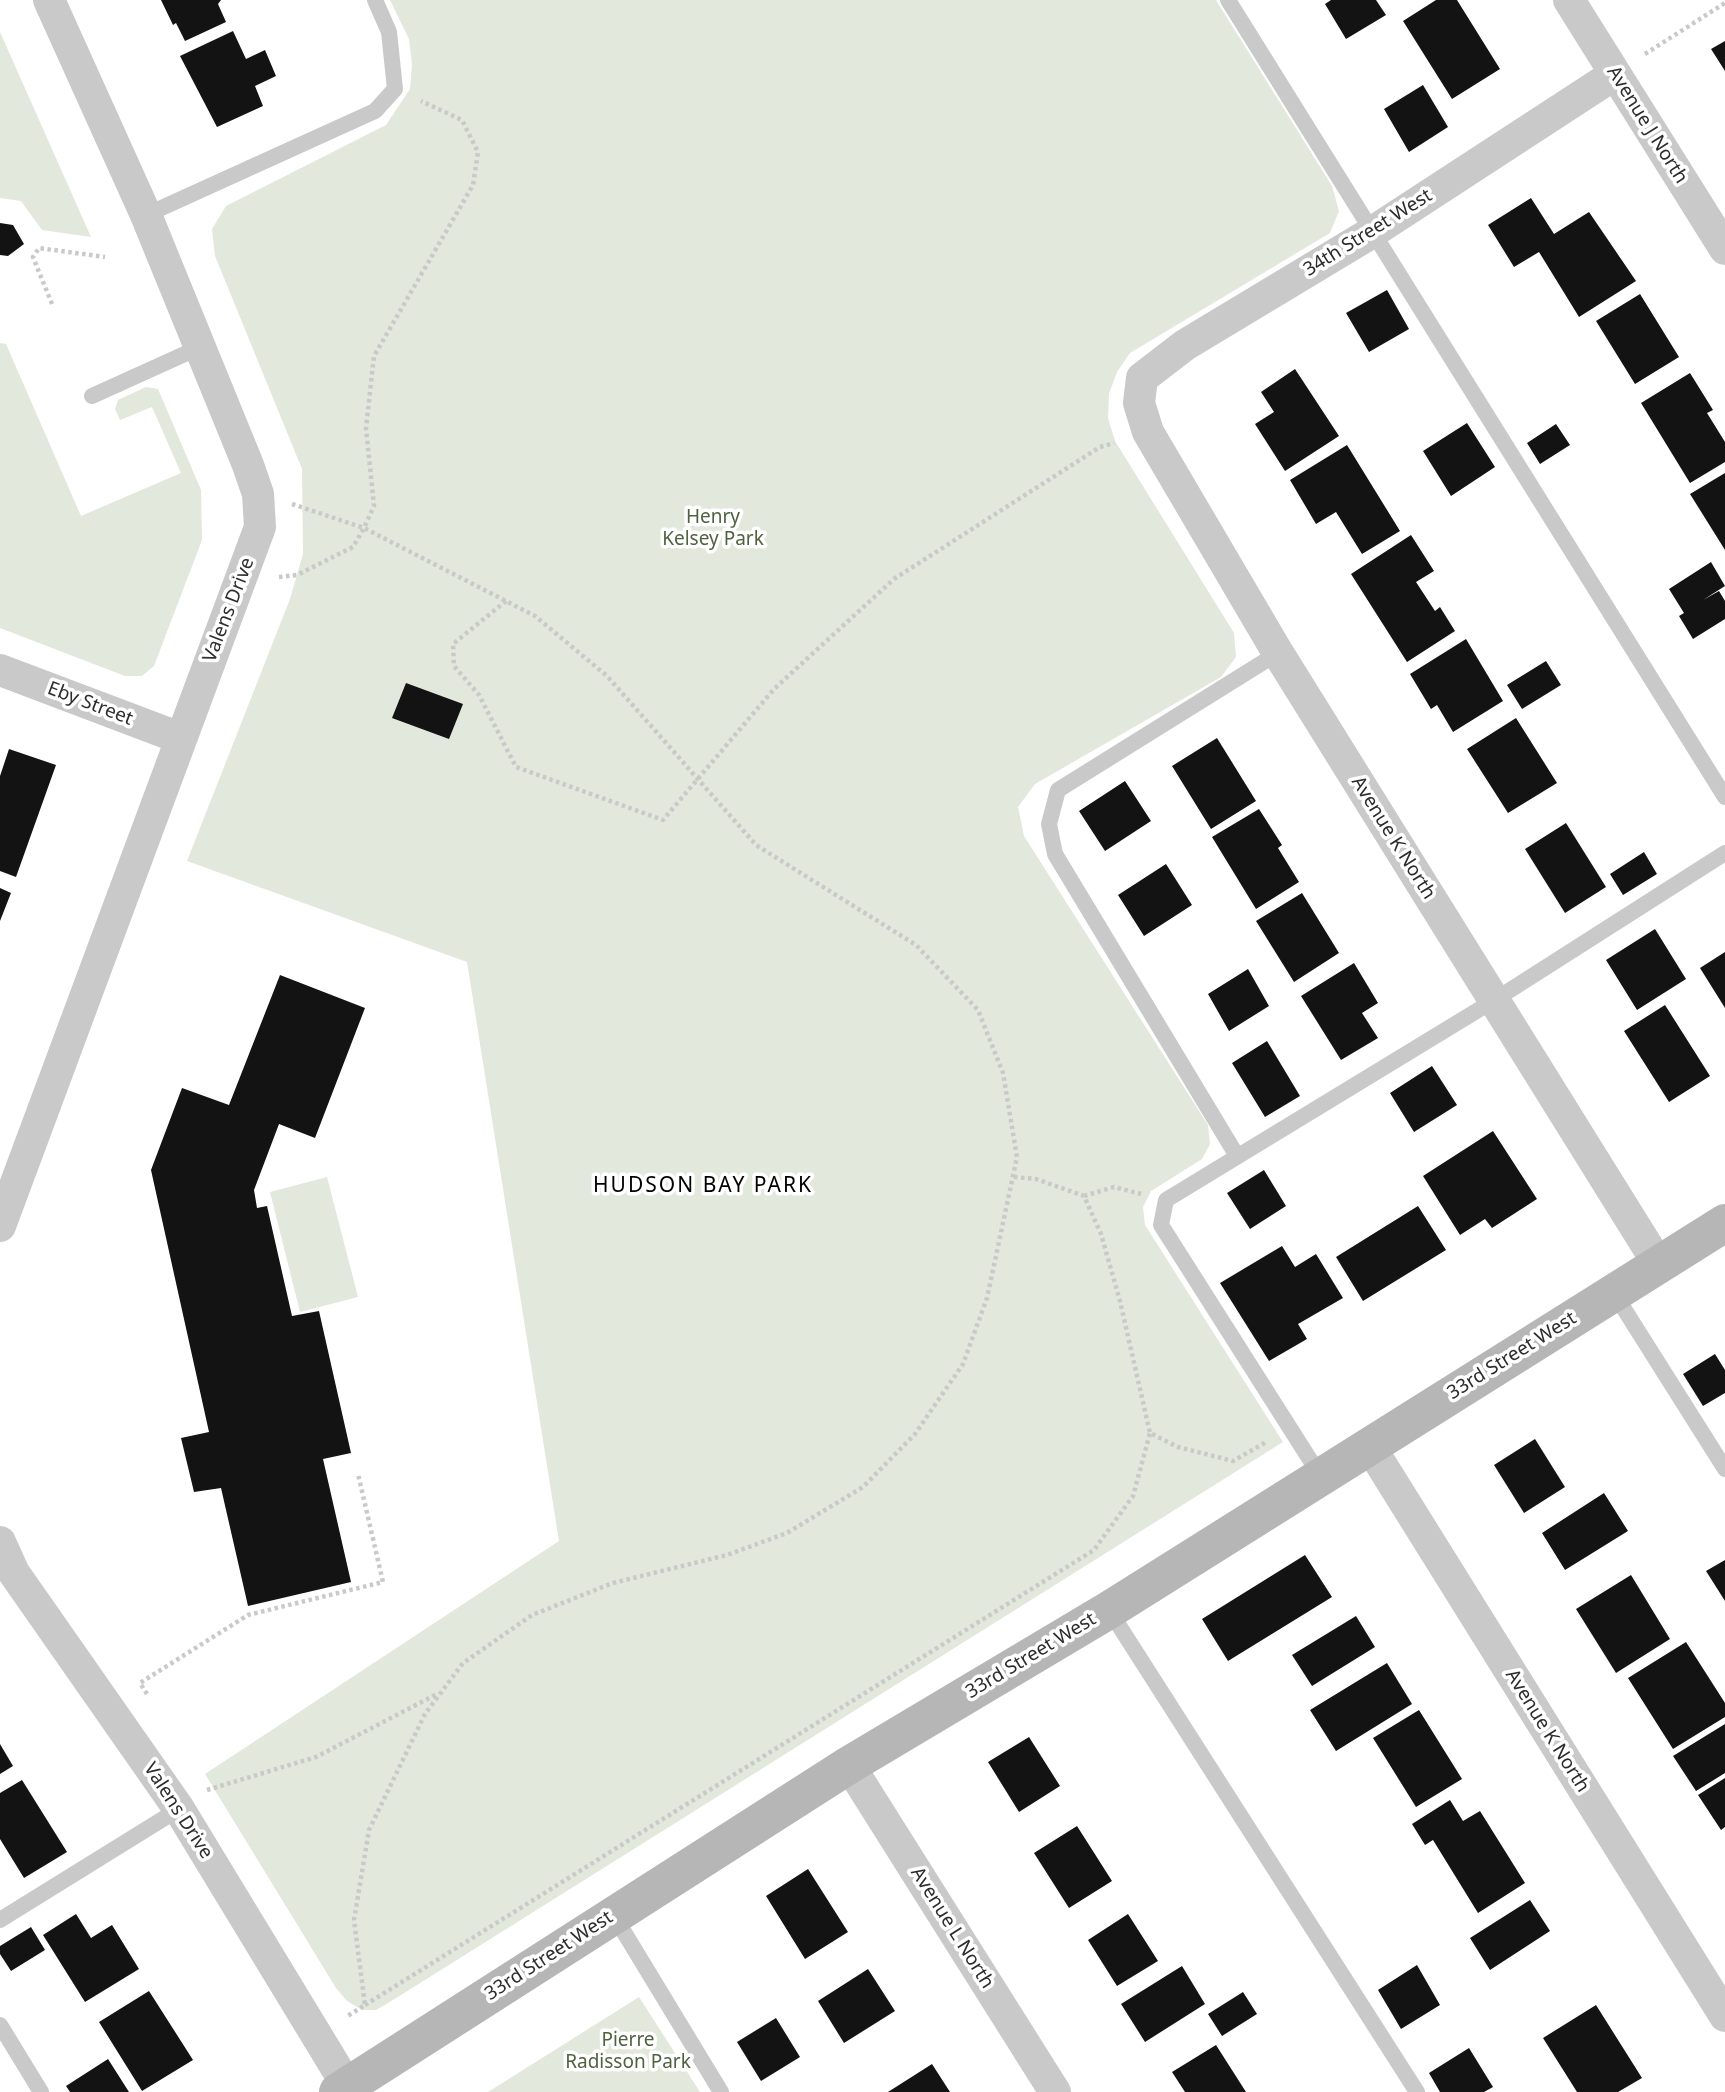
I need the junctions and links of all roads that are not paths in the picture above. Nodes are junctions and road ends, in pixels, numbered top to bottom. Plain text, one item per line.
1 (49, 0) edge
2 (375, 0) edge
3 (1228, 0) edge
4 (1569, 0) edge
5 (1615, 74) junction
6 (146, 215) junction
7 (1371, 233) junction
8 (1725, 249) edge
9 (198, 348) junction
10 (92, 396) dead end
11 (1144, 418) joint
12 (1278, 653) junction
13 (0, 670) edge
14 (180, 738) junction
15 (1725, 797) edge
16 (1725, 853) edge
17 (1493, 1001) junction
18 (1237, 1156) junction
19 (1725, 1223) edge
20 (0, 1226) edge
21 (1659, 1265) junction
22 (1613, 1292) junction
23 (1369, 1445) junction
24 (1725, 1469) edge
25 (1321, 1477) junction
26 (0, 1542) edge
27 (7, 1577) edge
28 (1109, 1610) junction
29 (849, 1765) junction
30 (179, 1809) junction
31 (613, 1914) junction
32 (0, 1920) edge
33 (1725, 2016) edge
34 (0, 2025) edge
35 (346, 2090) edge
36 (41, 2092) edge
37 (721, 2092) edge
38 (1055, 2092) edge
39 (1417, 2092) edge

1 - 6 street, Valens Drive
2 - 6 lane
3 - 7 lane
4 - 5 street, Avenue J North
5 - 7 street, 34th Street West
5 - 8 street, Avenue J North
6 - 9 street, Valens Drive
7 - 11 street, 34th Street West
7 - 15 lane
9 - 10 lane
9 - 14 street, Valens Drive
11 - 12 street, Avenue K North
12 - 17 street, Avenue K North
12 - 18 lane
13 - 14 street, Eby Street
14 - 20 street, Valens Drive
16 - 17 lane
17 - 18 lane
17 - 21 street, Avenue K North
18 - 25 lane
19 - 21 main road, 33rd Street West
21 - 22 main road, 33rd Street West
22 - 23 main road, 33rd Street West
22 - 24 lane
23 - 25 main road, 33rd Street West
23 - 33 street, Avenue K North
25 - 28 main road, 33rd Street West
26 - 27 street, Valens Drive
27 - 30 street, Valens Drive
28 - 29 main road, 33rd Street West
28 - 39 lane
29 - 31 main road, 33rd Street West
29 - 38 street, Avenue L North
30 - 32 lane
30 - 35 street, Valens Drive
31 - 35 main road, 33rd Street West
31 - 37 lane
34 - 36 lane

